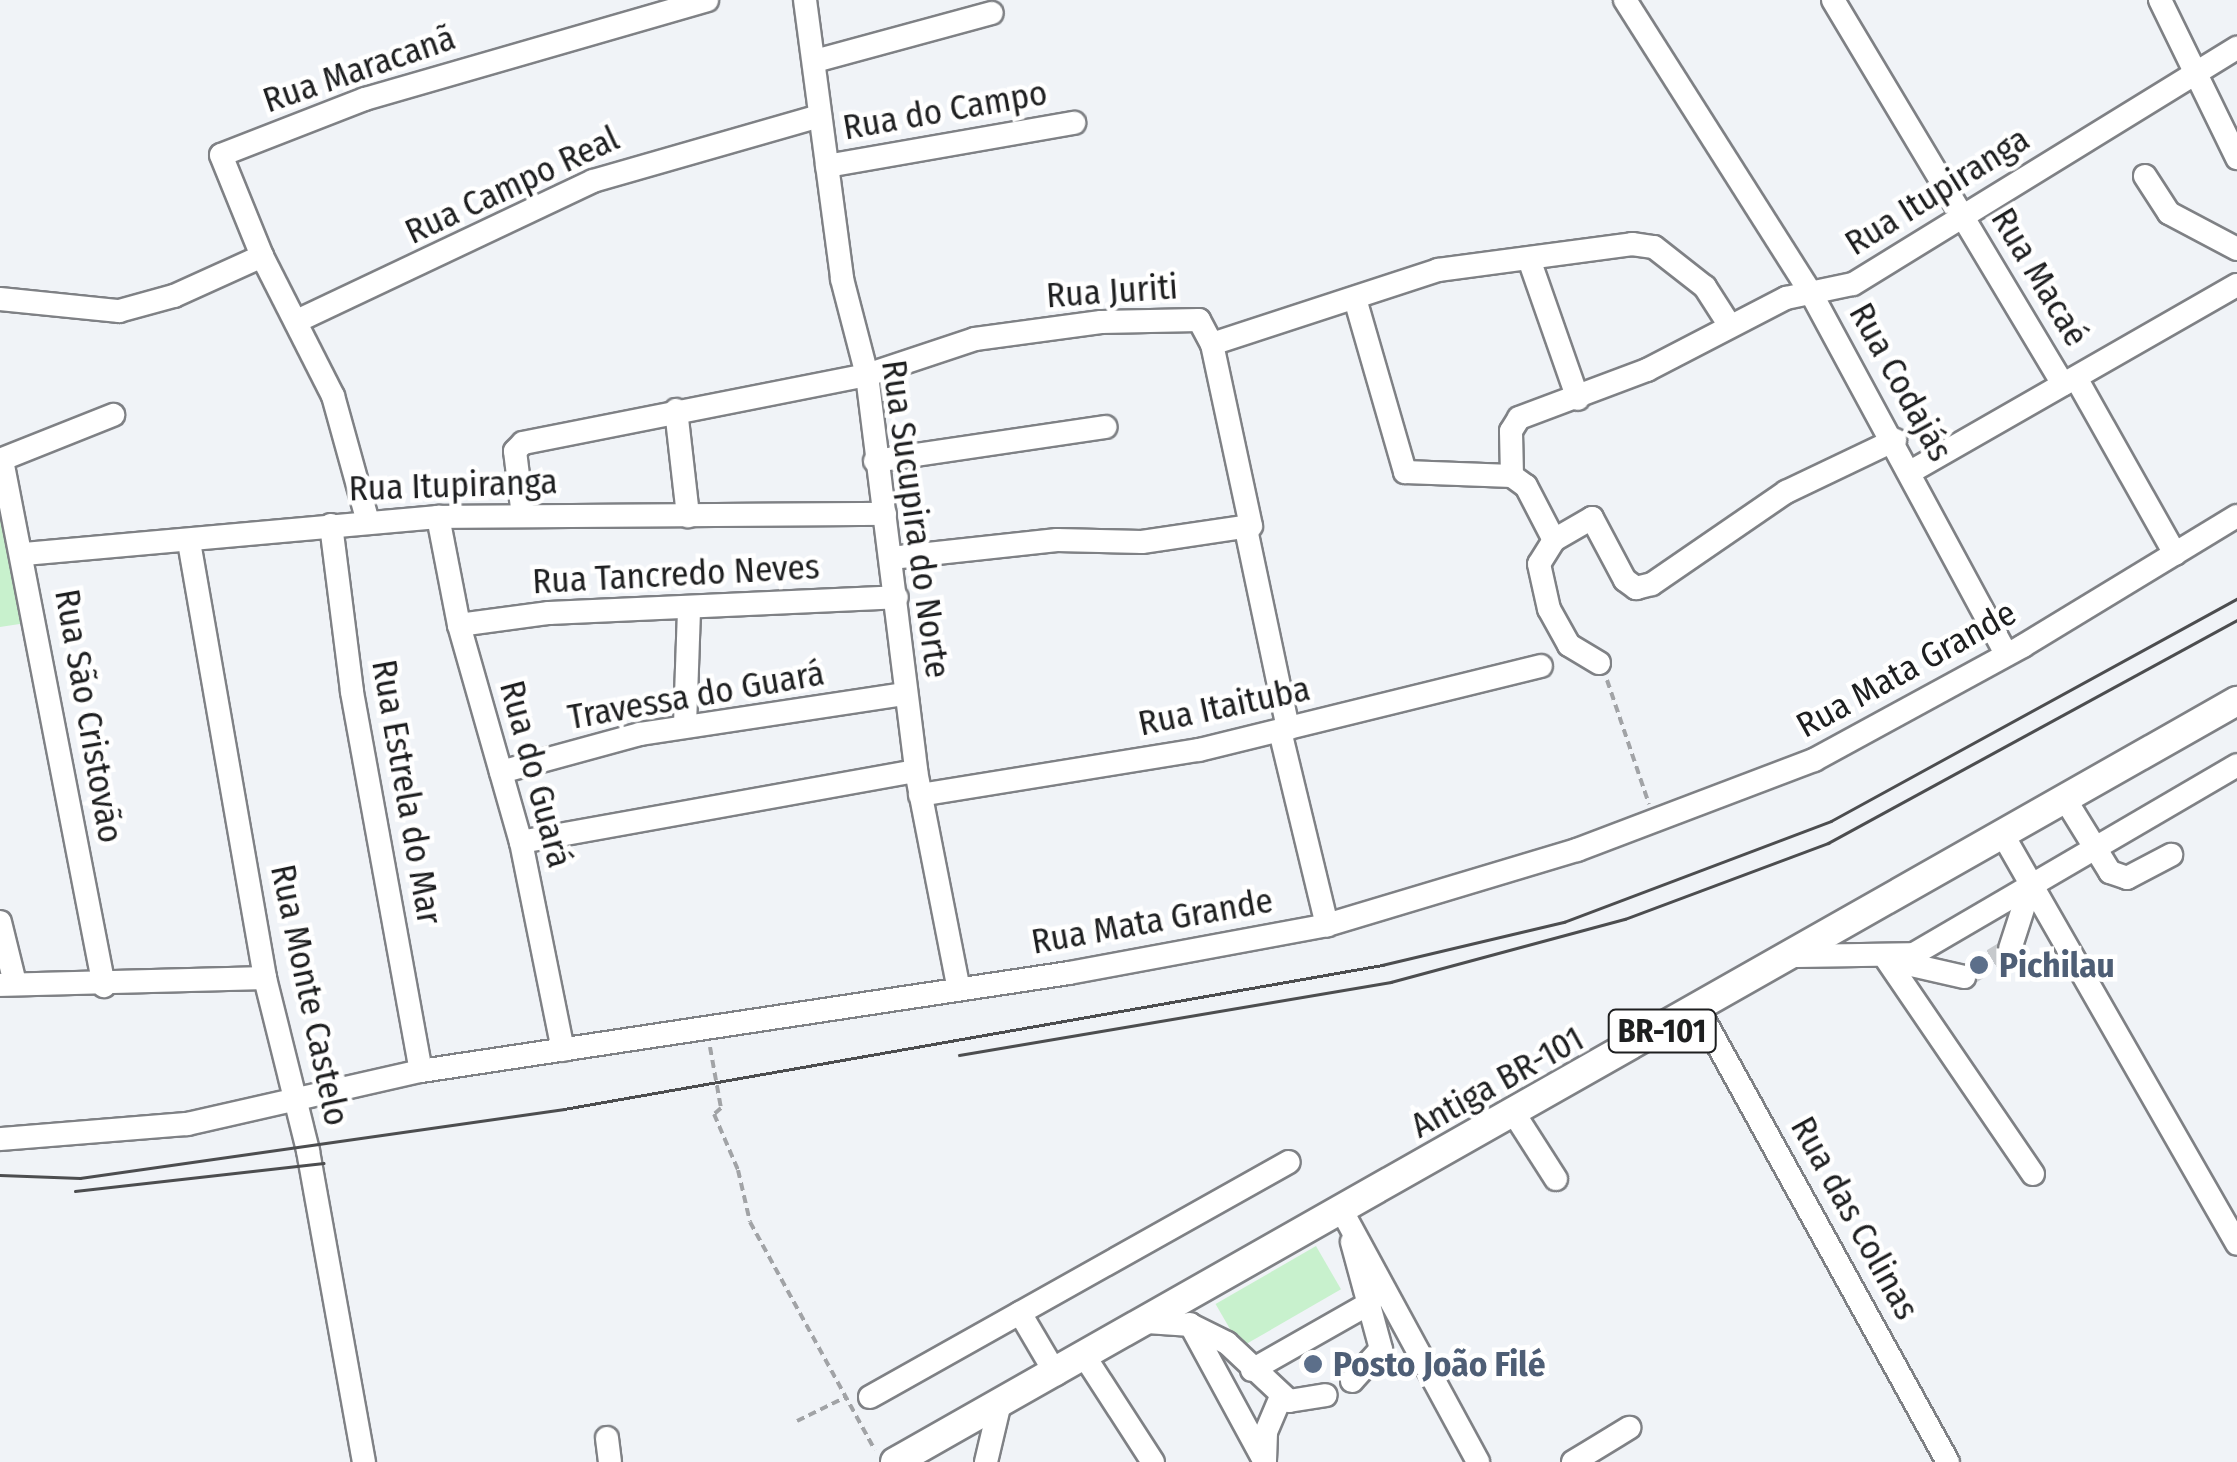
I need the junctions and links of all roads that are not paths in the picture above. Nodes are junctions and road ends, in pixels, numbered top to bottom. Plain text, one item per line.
1 (708, 0) edge
2 (804, 0) edge
3 (1625, 0) edge
4 (1834, 0) edge
5 (2160, 0) edge
6 (992, 13) dead end
7 (2237, 48) edge
8 (815, 61) junction
9 (2194, 74) junction
10 (820, 116) junction
11 (1074, 123) dead end
12 (2237, 158) edge
13 (827, 166) junction
14 (2145, 176) dead end
15 (1962, 215) junction
16 (2237, 249) edge
17 (262, 256) junction
18 (1530, 262) junction
19 (2237, 284) edge
20 (1812, 292) junction
21 (0, 299) edge
22 (1356, 302) junction
23 (297, 321) junction
24 (1730, 326) junction
25 (1212, 344) junction
26 (867, 374) junction
27 (2070, 381) junction
28 (1578, 399) junction
29 (676, 410) junction
30 (113, 415) dead end
31 (1106, 428) dead end
32 (1895, 440) junction
33 (1, 460) edge
34 (875, 461) junction
35 (1912, 470) junction
36 (1512, 476) junction
37 (885, 514) junction
38 (523, 516) junction
39 (688, 516) junction
40 (2237, 516) edge
41 (438, 517) junction
42 (368, 522) junction
43 (331, 524) junction
44 (1239, 530) junction
45 (1554, 540) junction
46 (190, 542) junction
47 (24, 554) junction
48 (2175, 554) junction
49 (891, 558) junction
50 (896, 598) junction
51 (690, 609) junction
52 (459, 625) junction
53 (2006, 654) junction
54 (1598, 663) road end
55 (1541, 666) dead end
56 (904, 694) junction
57 (2237, 701) edge
58 (685, 725) junction
59 (1284, 730) junction
60 (2237, 765) edge
61 (916, 771) junction
62 (501, 772) junction
63 (920, 795) junction
64 (2065, 799) junction
65 (2004, 835) junction
66 (521, 842) junction
67 (2092, 848) junction
68 (2171, 855) dead end
69 (2030, 884) junction
70 (0, 922) edge
71 (1327, 925) junction
72 (2010, 949) tunnel mouth
73 (1792, 956) junction
74 (1879, 958) junction
75 (1964, 977) tunnel mouth
76 (265, 978) junction
77 (7, 984) edge
78 (104, 986) junction
79 (958, 986) junction
80 (1698, 1009) junction
81 (563, 1050) junction
82 (421, 1070) junction
83 (295, 1098) junction
84 (1515, 1115) junction
85 (0, 1139) edge
86 (1289, 1162) dead end
87 (2034, 1174) dead end
88 (1556, 1179) dead end
89 (1348, 1221) junction
90 (2237, 1244) edge
91 (1370, 1303) junction
92 (1020, 1313) junction
93 (1185, 1314) junction
94 (1085, 1357) junction
95 (1252, 1370) junction
96 (1056, 1374) junction
97 (1352, 1382) dead end
98 (1326, 1395) dead end
99 (870, 1397) dead end
100 (1281, 1397) junction
101 (999, 1407) junction
102 (1630, 1428) dead end
103 (607, 1438) dead end
104 (1265, 1461) edge
105 (364, 1462) edge
106 (610, 1462) edge
107 (895, 1462) edge
108 (986, 1462) edge
109 (1153, 1462) edge
110 (1478, 1462) edge
111 (1573, 1462) edge
112 (1948, 1462) edge

1 - 17 street, Rua Maracanã
2 - 8 street, Rua Sucupira do Norte
3 - 20 street, Rua Codajás
4 - 15 street, Rua Macaé
5 - 9 street
6 - 8 street
7 - 9 street, Rua Itupiranga
8 - 10 street, Rua Sucupira do Norte
9 - 12 street
9 - 15 street, Rua Itupiranga
10 - 13 street, Rua Sucupira do Norte
10 - 23 street, Rua Campo Real
11 - 13 street, Rua do Campo
13 - 26 street, Rua Sucupira do Norte
14 - 16 street
15 - 20 street, Rua Itupiranga
15 - 27 street, Rua Macaé
17 - 21 street
17 - 23 street
18 - 22 street, Rua Juriti
18 - 24 street, Rua Juriti
18 - 28 street
19 - 27 street
20 - 24 street, Rua Itupiranga
20 - 32 street, Rua Codajás
22 - 25 street, Rua Juriti
22 - 36 street
23 - 42 street
24 - 28 street, Rua Itupiranga
25 - 26 street, Rua Juriti
25 - 44 street
26 - 29 street, Rua Juriti
26 - 34 street, Rua Sucupira do Norte
27 - 35 street
27 - 48 street, Rua Macaé
28 - 36 street, Rua Itupiranga
29 - 38 street, Rua Juriti
29 - 39 street
30 - 33 street
31 - 34 street
32 - 35 street, Rua Codajás
32 - 45 street
33 - 47 street, Rua São Cristovão
34 - 37 street, Rua Sucupira do Norte
35 - 53 street, Rua Codajás
36 - 45 street
37 - 39 street, Rua Itupiranga
37 - 49 street, Rua Sucupira do Norte
38 - 39 street, Rua Itupiranga
38 - 41 street, Rua Itupiranga
40 - 48 street, Rua Mata Grande
41 - 42 street, Rua Itupiranga
41 - 52 street, Rua do Guará
42 - 43 street, Rua Itupiranga
43 - 46 street, Rua Itupiranga
43 - 82 street, Rua Estrela do Mar
44 - 49 street
44 - 59 street
45 - 54 street
46 - 47 street, Rua Itupiranga
46 - 76 street, Rua Monte Castelo
47 - 78 street, Rua São Cristovão
48 - 53 street, Rua Mata Grande
49 - 50 street, Rua Sucupira do Norte
50 - 51 street, Rua Tancredo Neves
50 - 56 street, Rua Sucupira do Norte
51 - 52 street, Rua Tancredo Neves
51 - 58 street
52 - 62 street, Rua do Guará
53 - 71 street, Rua Mata Grande
55 - 59 street, Rua Itaituba
56 - 58 street, Travessa do Guará
56 - 61 street, Rua Sucupira do Norte
57 - 64 main road, Antiga BR-101 / BR-101
58 - 62 street, Travessa do Guará
59 - 63 street, Rua Itaituba
59 - 71 street
60 - 67 street
61 - 63 street, Rua Sucupira do Norte
61 - 66 street
62 - 66 street, Rua do Guará
63 - 79 street, Rua Sucupira do Norte
64 - 65 main road, Antiga BR-101 / BR-101
64 - 67 street
65 - 69 street
65 - 73 main road, Antiga BR-101 / BR-101
66 - 81 street, Rua do Guará
67 - 68 street
67 - 69 street
69 - 72 street
69 - 74 street
69 - 90 street
70 - 77 street
71 - 79 street, Rua Mata Grande
73 - 74 street
73 - 80 main road, Antiga BR-101 / BR-101
74 - 75 street
74 - 87 street
76 - 78 street
76 - 83 street, Rua Monte Castelo
77 - 78 street
79 - 81 street, Rua Mata Grande
80 - 84 main road, Antiga BR-101 / BR-101
80 - 112 street, Rua das Colinas
81 - 82 street, Rua Mata Grande
82 - 83 street, Rua Mata Grande
83 - 85 street, Rua Mata Grande
83 - 105 street, Rua Monte Castelo
84 - 88 street
84 - 89 main road, Antiga BR-101 / BR-101
86 - 92 street
89 - 91 street
89 - 93 main road, Antiga BR-101 / BR-101
89 - 110 street
91 - 95 street
91 - 97 street
92 - 96 street
92 - 99 street
93 - 94 main road, Antiga BR-101 / BR-101
93 - 95 street
93 - 104 street
94 - 96 main road, Antiga BR-101 / BR-101
94 - 109 street
95 - 100 street
96 - 101 main road, Antiga BR-101 / BR-101
98 - 100 street
100 - 104 street
101 - 107 main road, Antiga BR-101 / BR-101
101 - 108 street
102 - 111 street
103 - 106 street

